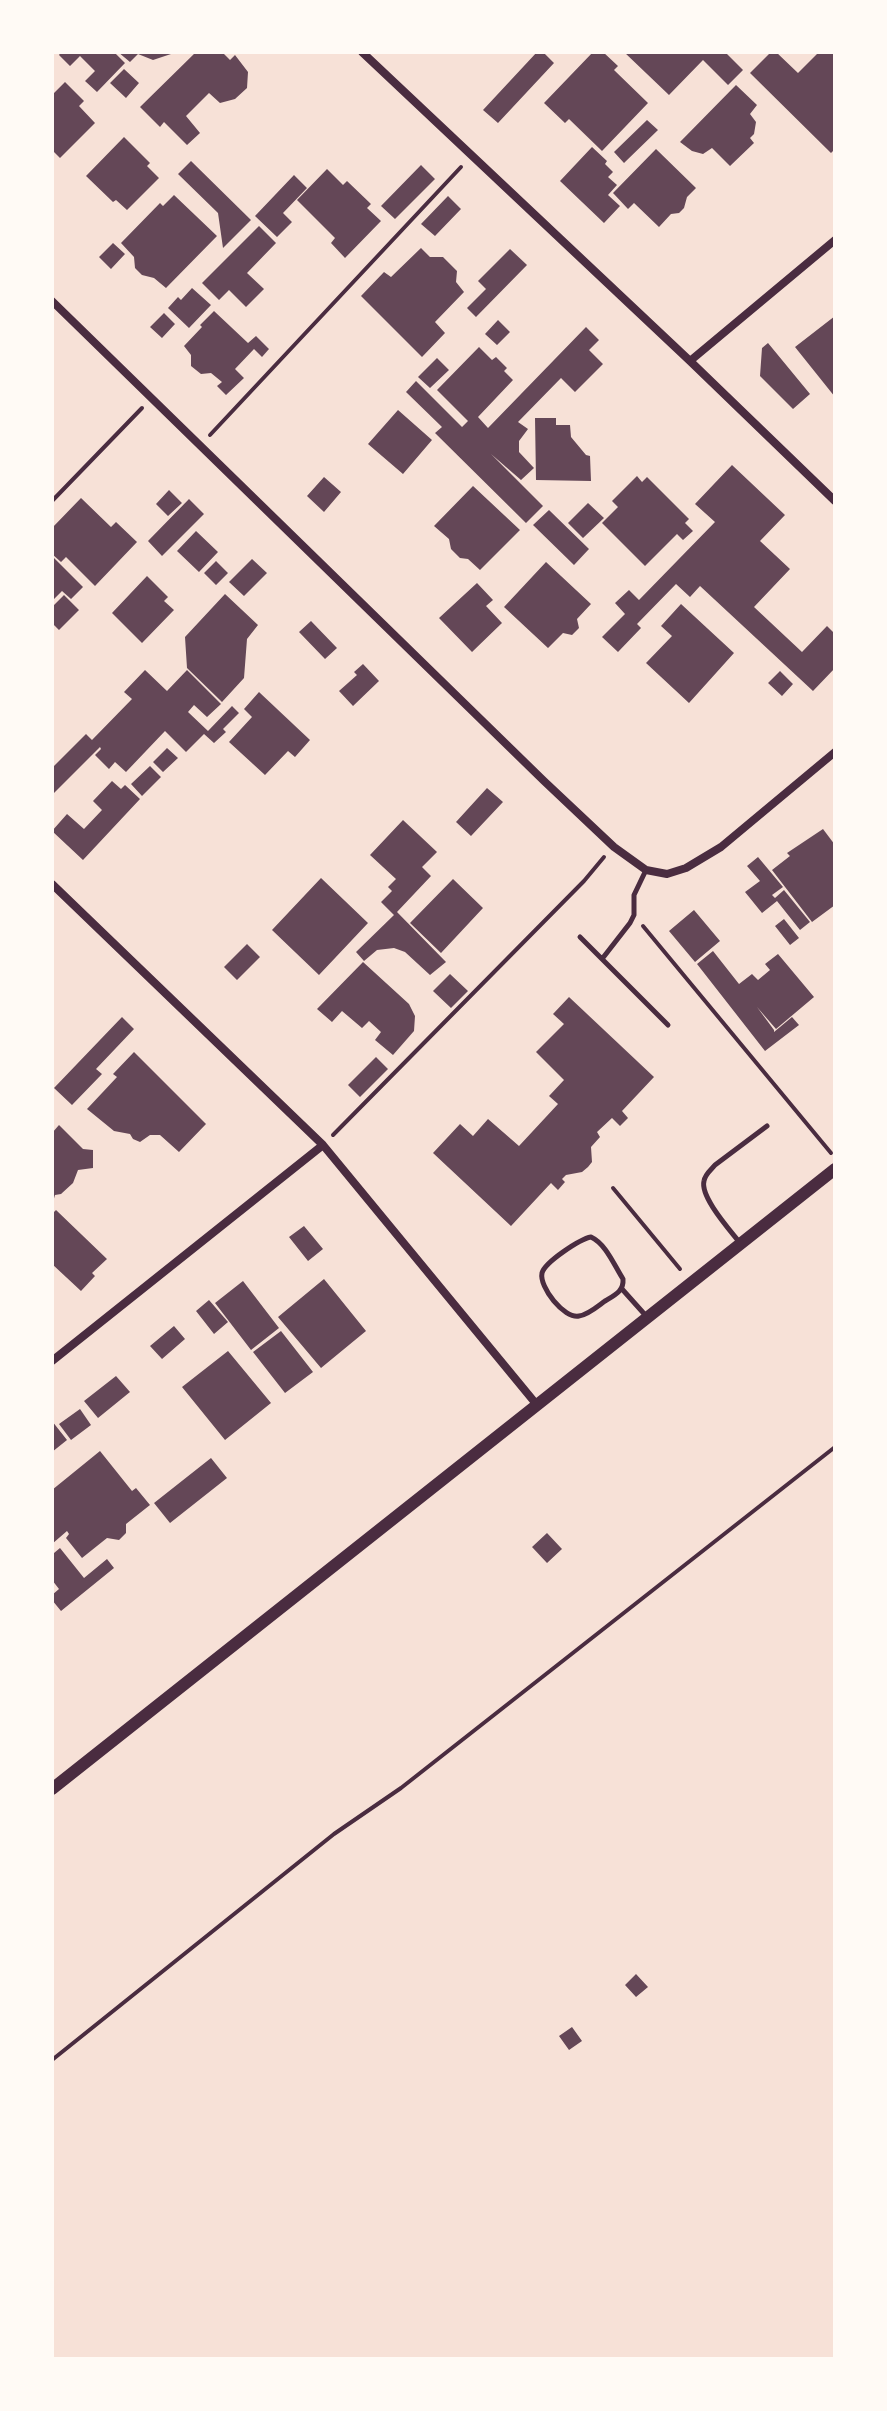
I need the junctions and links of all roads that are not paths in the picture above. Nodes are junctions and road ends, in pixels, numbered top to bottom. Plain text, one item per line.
1 (362, 52) edge
2 (835, 240) edge
3 (52, 301) edge
4 (690, 361) junction
5 (835, 501) edge
6 (835, 752) edge
7 (646, 870) junction
8 (52, 884) edge
9 (580, 937) dead end
10 (602, 959) junction
11 (668, 1025) dead end
12 (767, 1126) dead end
13 (323, 1145) junction
14 (835, 1169) edge
15 (741, 1244) junction
16 (622, 1289) junction
17 (648, 1318) junction
18 (52, 1361) edge
19 (537, 1405) junction
20 (52, 1789) edge

1 - 4 street
2 - 4 street
3 - 7 street
4 - 5 street
6 - 7 street
7 - 10 lane
8 - 13 street
9 - 10 lane
10 - 11 lane
12 - 15 lane
13 - 18 street
13 - 19 street
14 - 15 street
15 - 17 street
16 - 16 lane
16 - 17 lane
17 - 19 street
19 - 20 street

